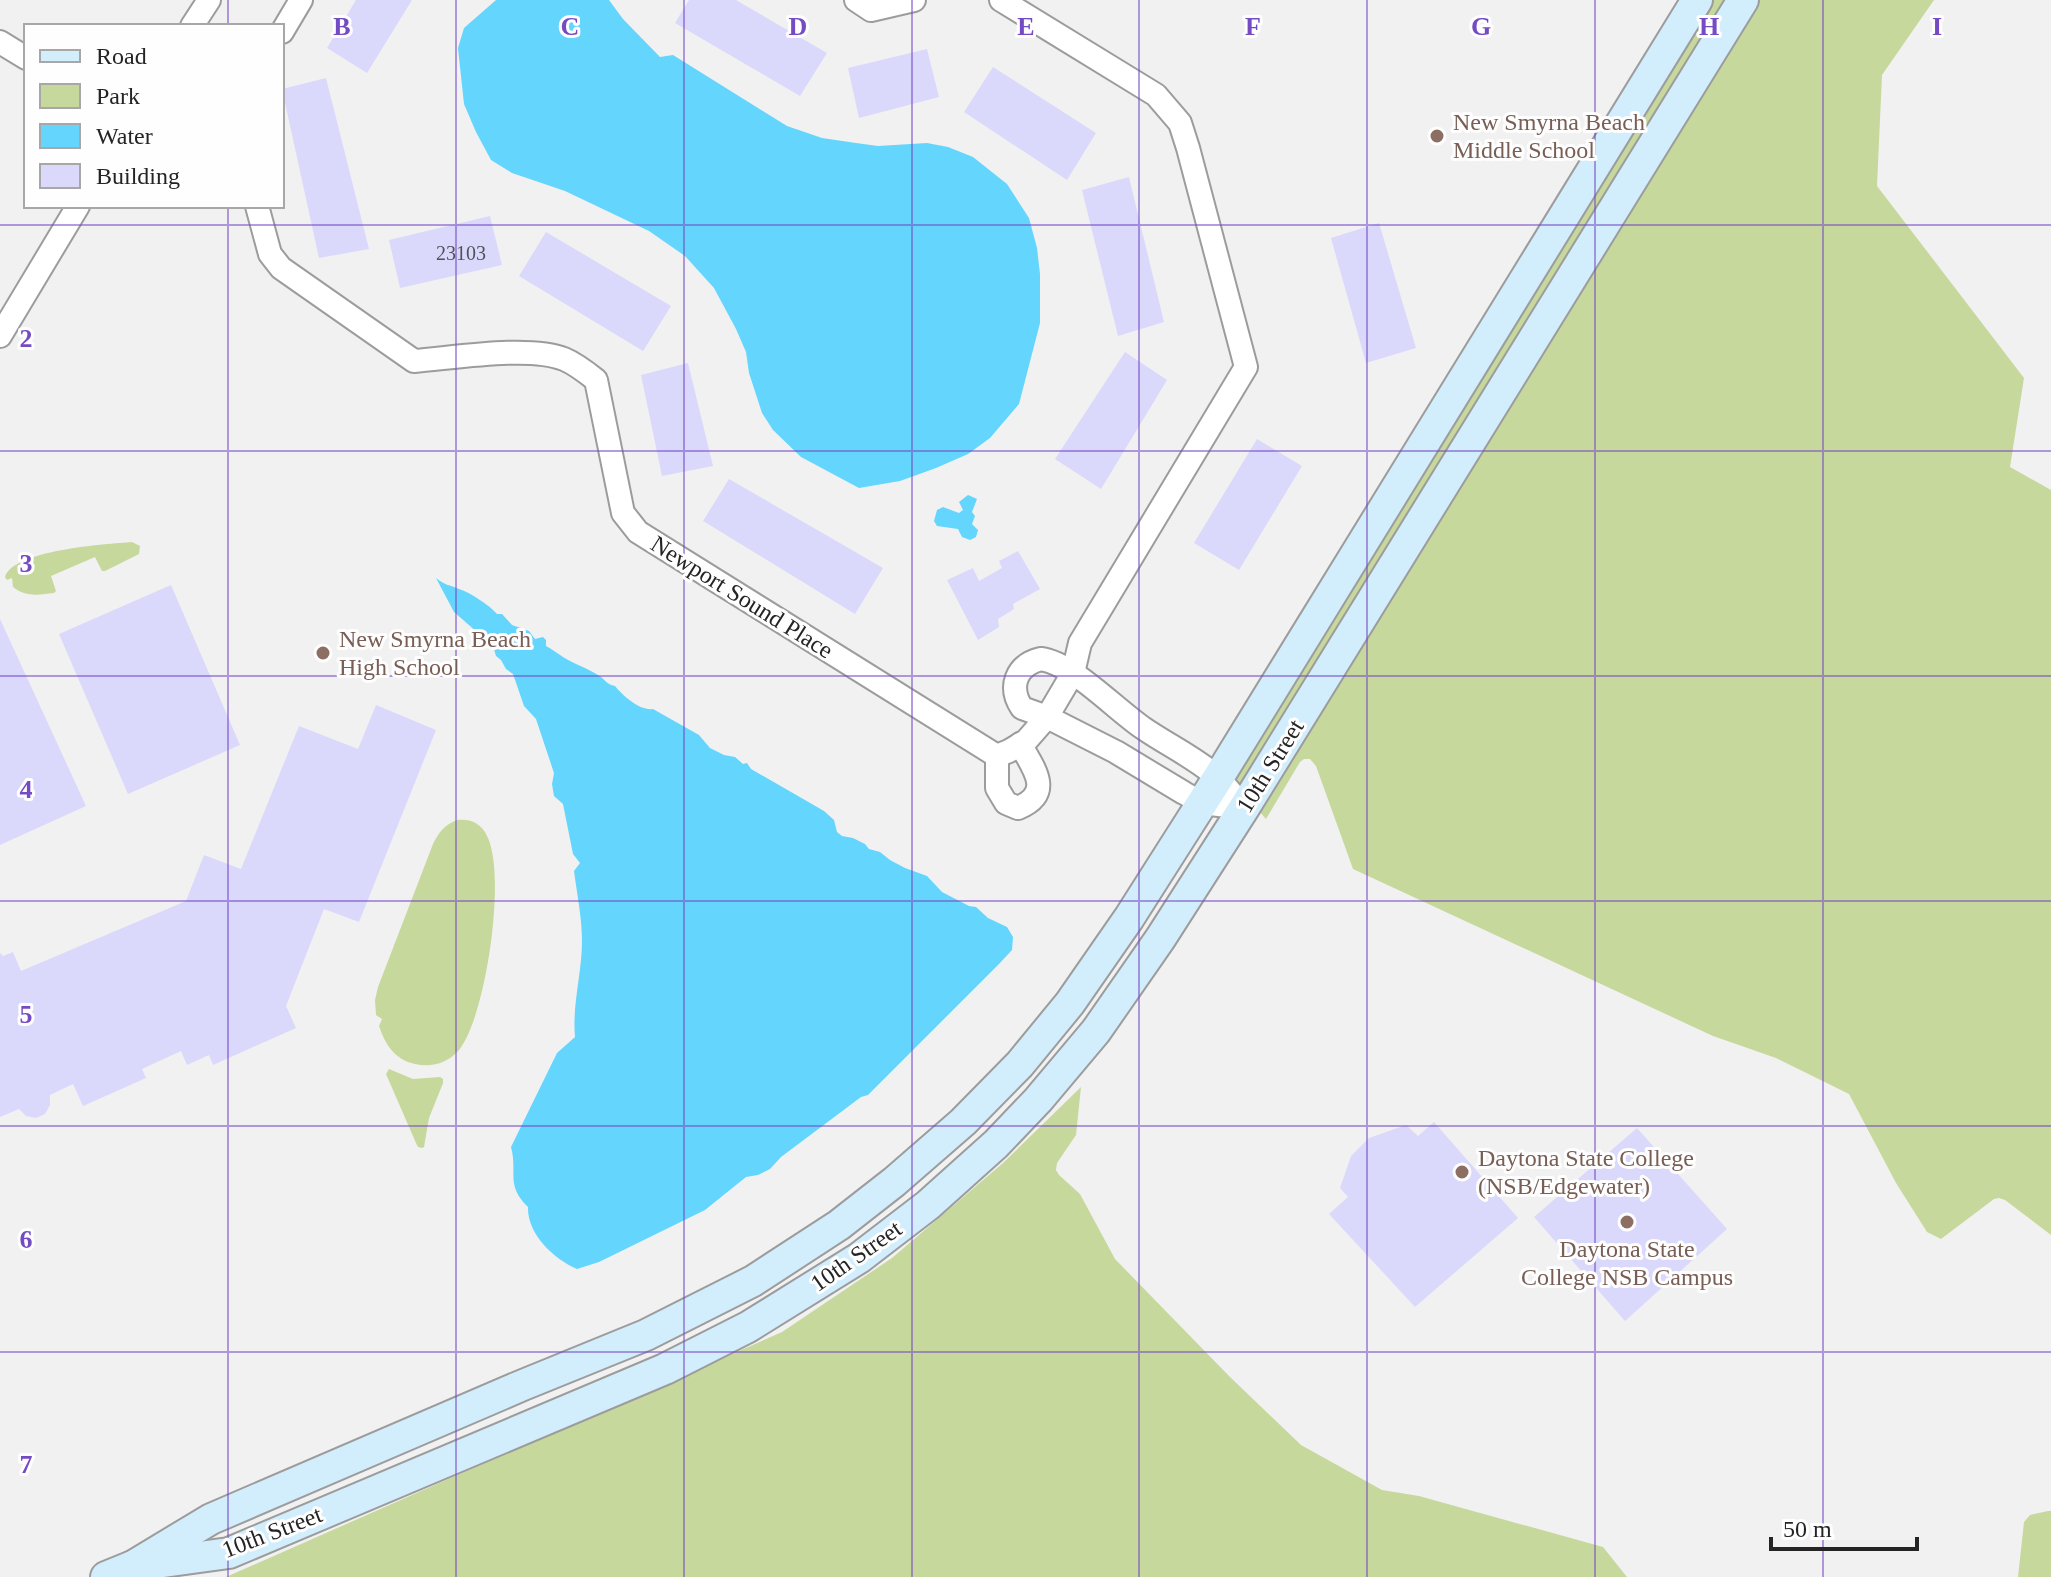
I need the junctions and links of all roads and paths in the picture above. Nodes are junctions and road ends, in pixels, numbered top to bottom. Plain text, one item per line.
1 (209, 0) edge
2 (301, 0) edge
3 (856, 0) edge
4 (914, 0) edge
5 (1001, 0) edge
6 (1697, 0) edge
7 (1743, 0) edge
8 (193, 24) edge
9 (284, 29) edge
10 (0, 42) edge
11 (24, 57) edge
12 (77, 208) edge
13 (258, 208) edge
14 (0, 336) edge
15 (1073, 673) junction
16 (1047, 717) junction
17 (1134, 722) junction
18 (1020, 744) junction
19 (1116, 752) junction
20 (997, 756) junction
21 (1210, 790) junction
22 (1244, 808) junction
23 (120, 1572) edge

1 - 8 street
2 - 9 street
3 - 4 street
5 - 15 street
6 - 21 street, 10th Street
7 - 22 street, 10th Street
10 - 11 street
12 - 14 street
13 - 20 street, Newport Sound Place
15 - 16 street
15 - 16 street
15 - 17 street
16 - 18 street
16 - 19 street
17 - 19 street
17 - 21 street
18 - 20 street
18 - 20 street
19 - 21 street
21 - 22 street
21 - 23 street, 10th Street
22 - 23 street, 10th Street

